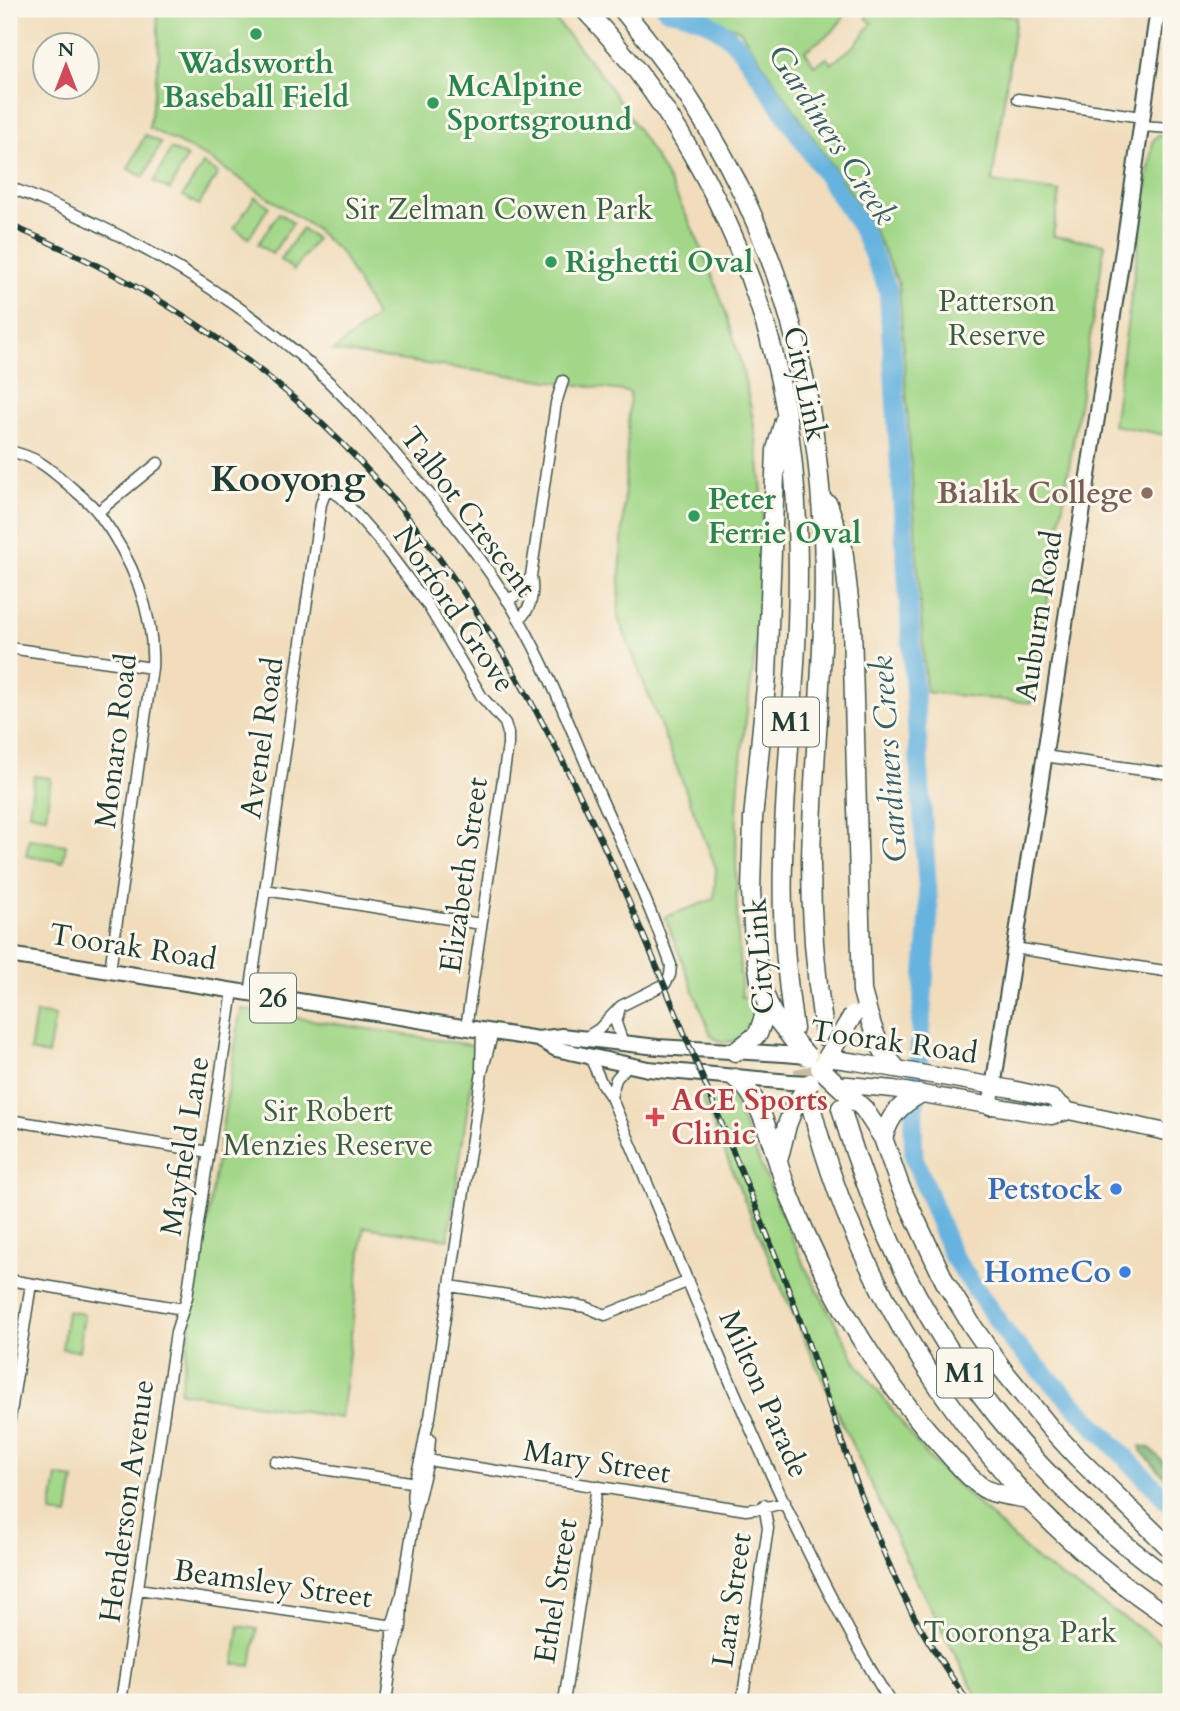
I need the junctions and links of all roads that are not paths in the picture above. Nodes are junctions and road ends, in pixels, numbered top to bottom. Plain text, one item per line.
1 (622, 9) edge
2 (1158, 9) edge
3 (589, 14) edge
4 (1018, 99) dead end
5 (1142, 120) junction
6 (1171, 126) edge
7 (9, 187) edge
8 (563, 382) dead end
9 (786, 414) junction
10 (9, 451) edge
11 (158, 463) dead end
12 (821, 480) junction
13 (328, 491) joint
14 (98, 512) junction
15 (531, 576) junction
16 (507, 600) junction
17 (519, 619) junction
18 (9, 648) edge
19 (152, 668) junction
20 (507, 728) joint
21 (1044, 756) junction
22 (1171, 774) edge
23 (265, 890) junction
24 (481, 924) junction
25 (1014, 948) junction
26 (9, 955) edge
27 (110, 971) junction
28 (1171, 972) edge
29 (233, 991) junction
30 (250, 994) junction
31 (768, 1005) junction
32 (620, 1006) junction
33 (861, 1017) junction
34 (466, 1028) junction
35 (794, 1030) tunnel mouth
36 (487, 1032) junction
37 (825, 1037) dead end
38 (585, 1038) junction
39 (538, 1039) junction
40 (623, 1043) junction
41 (735, 1052) junction
42 (590, 1057) junction
43 (628, 1065) junction
44 (816, 1066) junction
45 (896, 1068) junction
46 (735, 1078) junction
47 (837, 1084) junction
48 (993, 1085) junction
49 (929, 1096) junction
50 (611, 1097) junction
51 (803, 1105) junction
52 (990, 1107) junction
53 (841, 1108) dead end
54 (1069, 1111) junction
55 (9, 1120) edge
56 (1171, 1133) edge
57 (884, 1140) junction
58 (209, 1152) junction
59 (778, 1161) junction
60 (9, 1280) edge
61 (689, 1281) junction
62 (31, 1284) junction
63 (453, 1287) junction
64 (183, 1309) junction
65 (9, 1425) edge
66 (424, 1460) junction
67 (275, 1462) dead end
68 (416, 1483) junction
69 (597, 1486) junction
70 (779, 1491) junction
71 (1028, 1499) junction
72 (785, 1502) junction
73 (765, 1505) junction
74 (1171, 1549) edge
75 (1171, 1580) edge
76 (138, 1589) junction
77 (1171, 1618) edge
78 (396, 1627) junction
79 (121, 1702) edge
80 (386, 1702) edge
81 (564, 1702) edge
82 (742, 1702) edge
83 (890, 1702) edge

1 - 12 highway, CityLink / M1
2 - 5 main road, Auburn Road
3 - 9 highway, CityLink / M1
4 - 5 street
5 - 6 street
5 - 21 main road, Auburn Road
7 - 16 street, Talbot Crescent
8 - 15 street
9 - 31 highway
9 - 35 highway, CityLink / M1
10 - 14 street, Monaro Road
11 - 14 street
12 - 33 highway
12 - 37 highway, M1
13 - 20 street, Norford Grove
13 - 23 street, Avenel Road
14 - 19 street, Monaro Road
15 - 16 street
15 - 17 street
16 - 17 street, Talbot Crescent
17 - 32 street, Talbot Crescent
18 - 19 street
19 - 27 street, Monaro Road
20 - 24 street, Elizabeth Street
21 - 22 street
21 - 25 main road, Auburn Road
23 - 24 street
23 - 30 street, Avenel Road
24 - 34 street, Elizabeth Street
25 - 28 street
25 - 48 main road, Auburn Road
26 - 27 main road, Toorak Road / 26
27 - 29 main road, Toorak Road / 26
29 - 30 main road, Toorak Road / 26
29 - 58 street, Mayfield Lane
30 - 34 main road, Toorak Road / 26
31 - 41 highway
31 - 44 highway, bridge
32 - 38 street, Talbot Crescent
32 - 40 street
33 - 44 highway, bridge
33 - 45 highway
34 - 36 main road, Toorak Road / 26
36 - 39 main road, Toorak Road / 26
36 - 63 street
38 - 39 main road, Toorak Road / 26
38 - 40 main road, Toorak Road / 26
39 - 42 main road, Toorak Road / 26
40 - 41 main road, Toorak Road / 26
41 - 44 main road, Toorak Road / 26, bridge
42 - 43 main road, Toorak Road / 26
42 - 50 street, Milton Parade
43 - 46 main road, Toorak Road / 26
43 - 50 street
44 - 45 highway, Toorak Road / 26, bridge
44 - 46 main road, Toorak Road / 26, bridge
44 - 47 highway, bridge
44 - 51 highway, bridge
45 - 48 highway, Toorak Road / 26
46 - 59 highway
47 - 49 highway, Toorak Road / 26
47 - 57 highway
48 - 52 main road, Auburn Road
48 - 54 highway, Toorak Road / 26
49 - 52 highway, Toorak Road / 26
49 - 57 highway
50 - 61 street, Milton Parade
51 - 59 highway
51 - 71 highway, M1
52 - 54 highway, Toorak Road / 26
53 - 75 highway, M1
54 - 56 highway, Toorak Road / 26
55 - 58 street
57 - 74 highway
58 - 64 street, Mayfield Lane
59 - 71 highway
60 - 62 street
61 - 63 street
61 - 70 street, Milton Parade
62 - 64 street
62 - 65 street
63 - 66 street
64 - 76 street, Henderson Avenue
66 - 68 street
66 - 69 street, Mary Street
67 - 68 street
68 - 78 street
69 - 73 street, Mary Street
69 - 81 street, Ethel Street
70 - 72 street, Milton Parade
70 - 73 street
71 - 77 highway, M1
72 - 73 street, Mary Street
72 - 83 street, Milton Parade
73 - 82 street, Lara Street
76 - 78 street, Beamsley Street
76 - 79 street, Henderson Avenue
78 - 80 street

